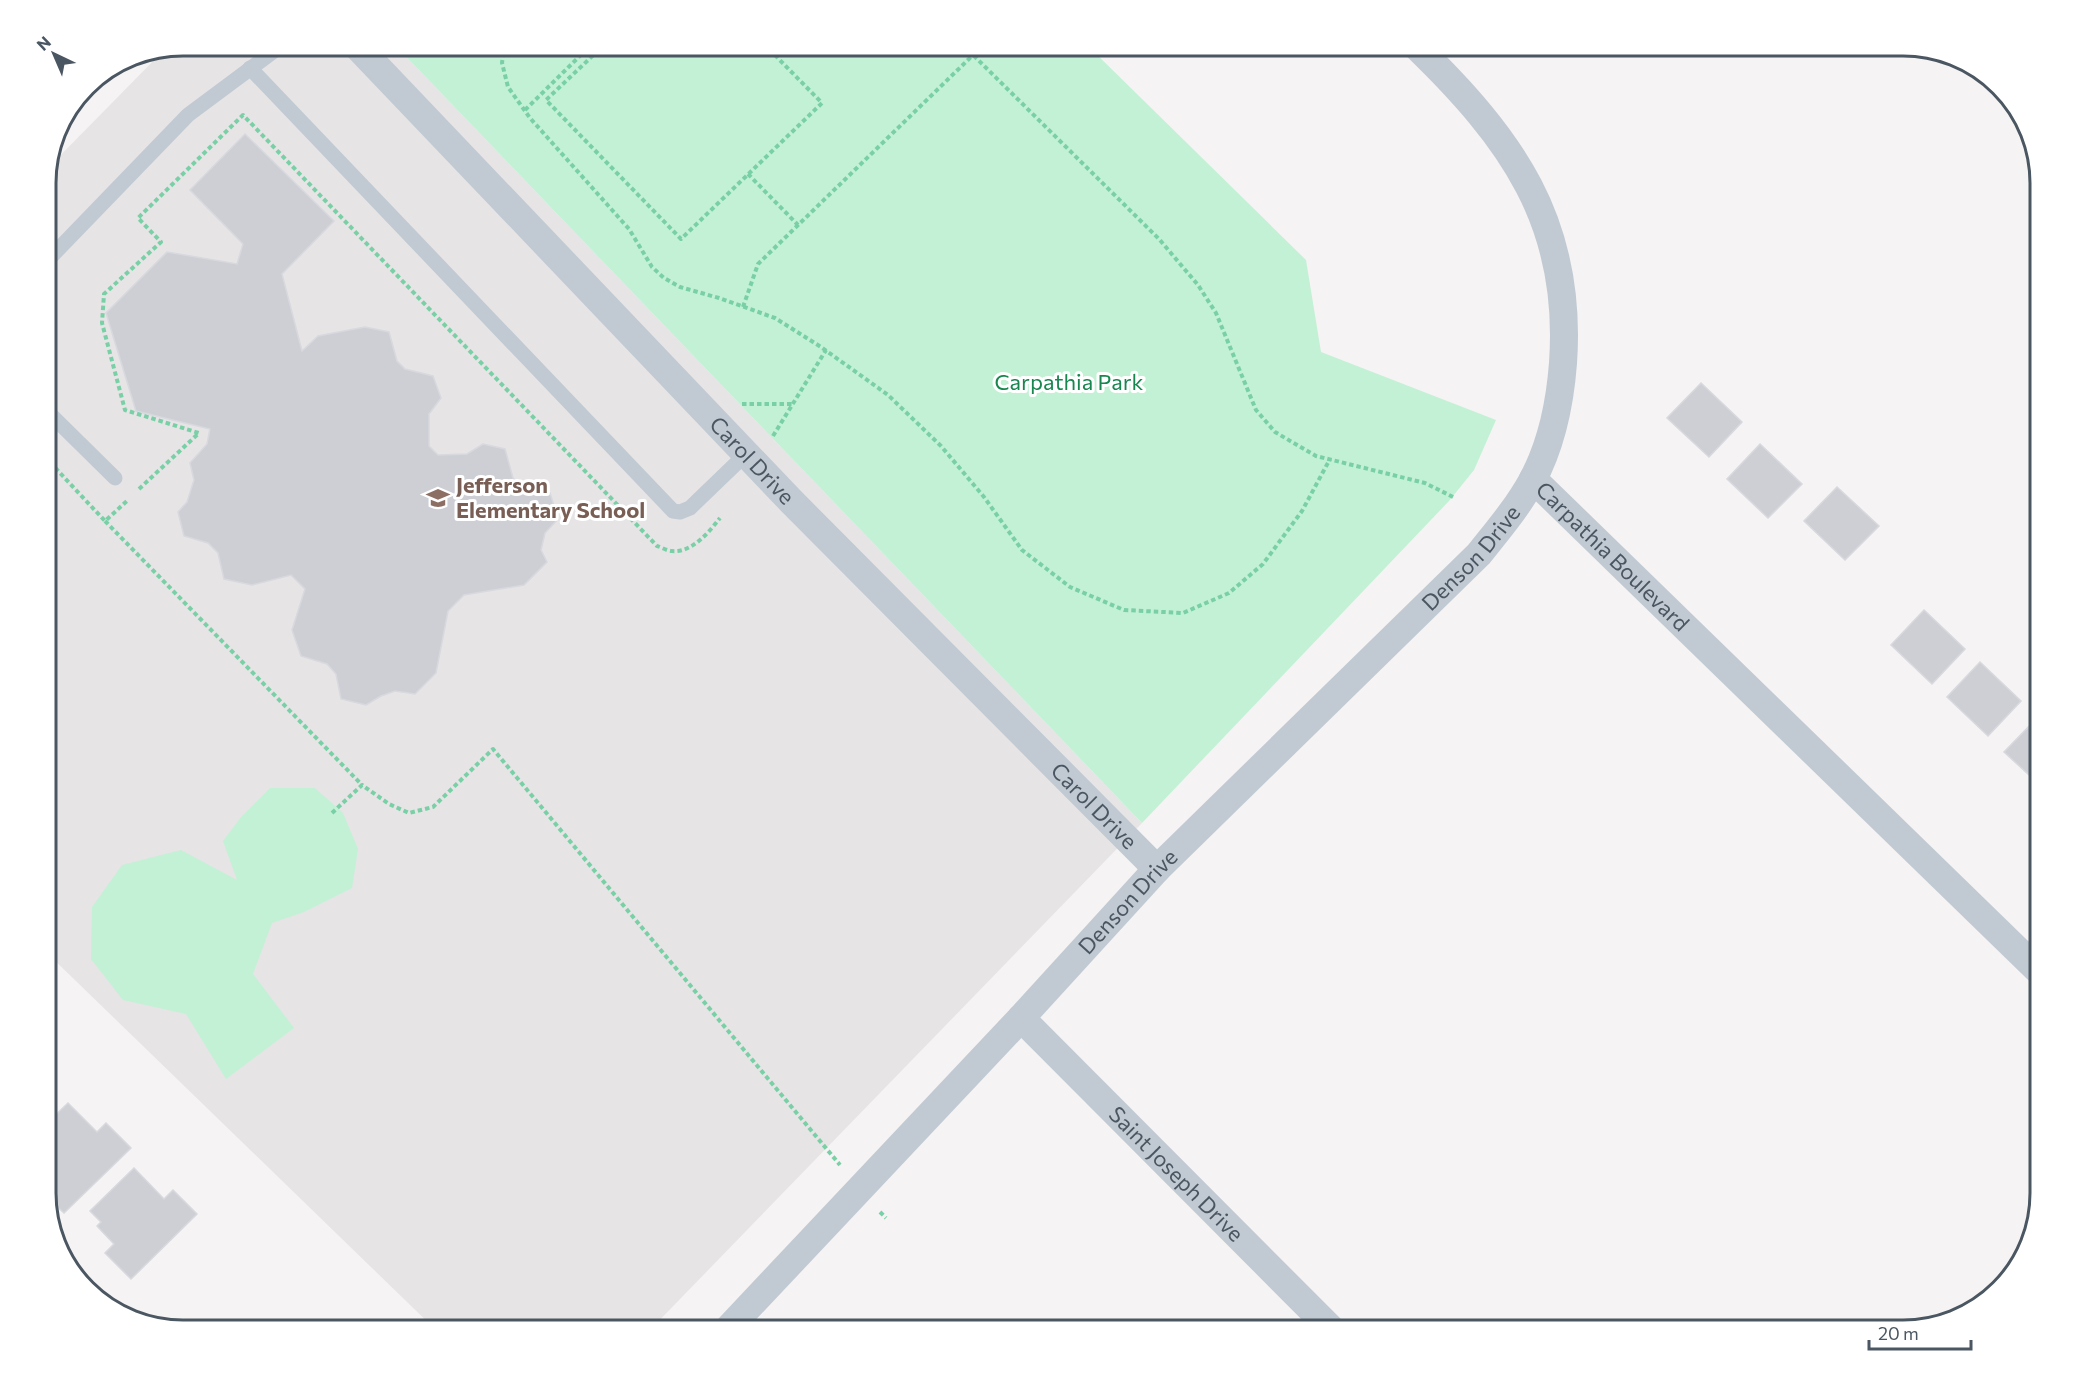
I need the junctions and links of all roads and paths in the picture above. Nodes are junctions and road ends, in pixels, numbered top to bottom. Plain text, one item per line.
1 (267, 56) edge
2 (367, 56) edge
3 (503, 56) edge
4 (580, 56) edge
5 (592, 56) edge
6 (776, 56) edge
7 (971, 56) edge
8 (975, 56) edge
9 (1426, 56) edge
10 (250, 68) junction
11 (525, 110) junction
12 (748, 174) junction
13 (798, 225) junction
14 (56, 252) edge
15 (743, 307) junction
16 (826, 350) junction
17 (792, 404) junction
18 (56, 420) edge
19 (714, 420) junction
20 (1330, 459) junction
21 (752, 460) junction
22 (56, 469) edge
23 (115, 478) dead end
24 (1533, 479) junction
25 (1455, 498) dead end
26 (725, 510) dead end
27 (105, 520) junction
28 (362, 785) junction
29 (332, 813) dead end
30 (1157, 869) junction
31 (2030, 962) edge
32 (1021, 1018) junction
33 (858, 1191) junction
34 (886, 1218) dead end
35 (736, 1320) edge
36 (1322, 1320) edge

1 - 10 lane
2 - 19 street, Carol Drive
3 - 11 path
4 - 11 path
5 - 12 path
6 - 12 path
7 - 13 path
8 - 20 path
9 - 24 street, Carpathia Boulevard
10 - 14 lane
10 - 21 lane
11 - 15 path
12 - 13 path
13 - 15 path
15 - 16 path
16 - 17 path
16 - 20 path
17 - 19 path
17 - 21 path
18 - 23 lane
19 - 21 street, Carol Drive
20 - 25 path
21 - 30 street, Carol Drive
22 - 27 path
24 - 30 street, Denson Drive
24 - 31 street, Carpathia Boulevard
26 - 27 path
27 - 28 path
28 - 29 path
28 - 33 path
30 - 32 street, Denson Drive
32 - 33 street, Denson Drive
32 - 36 street, Saint Joseph Drive
33 - 34 path
33 - 35 street, Denson Drive

